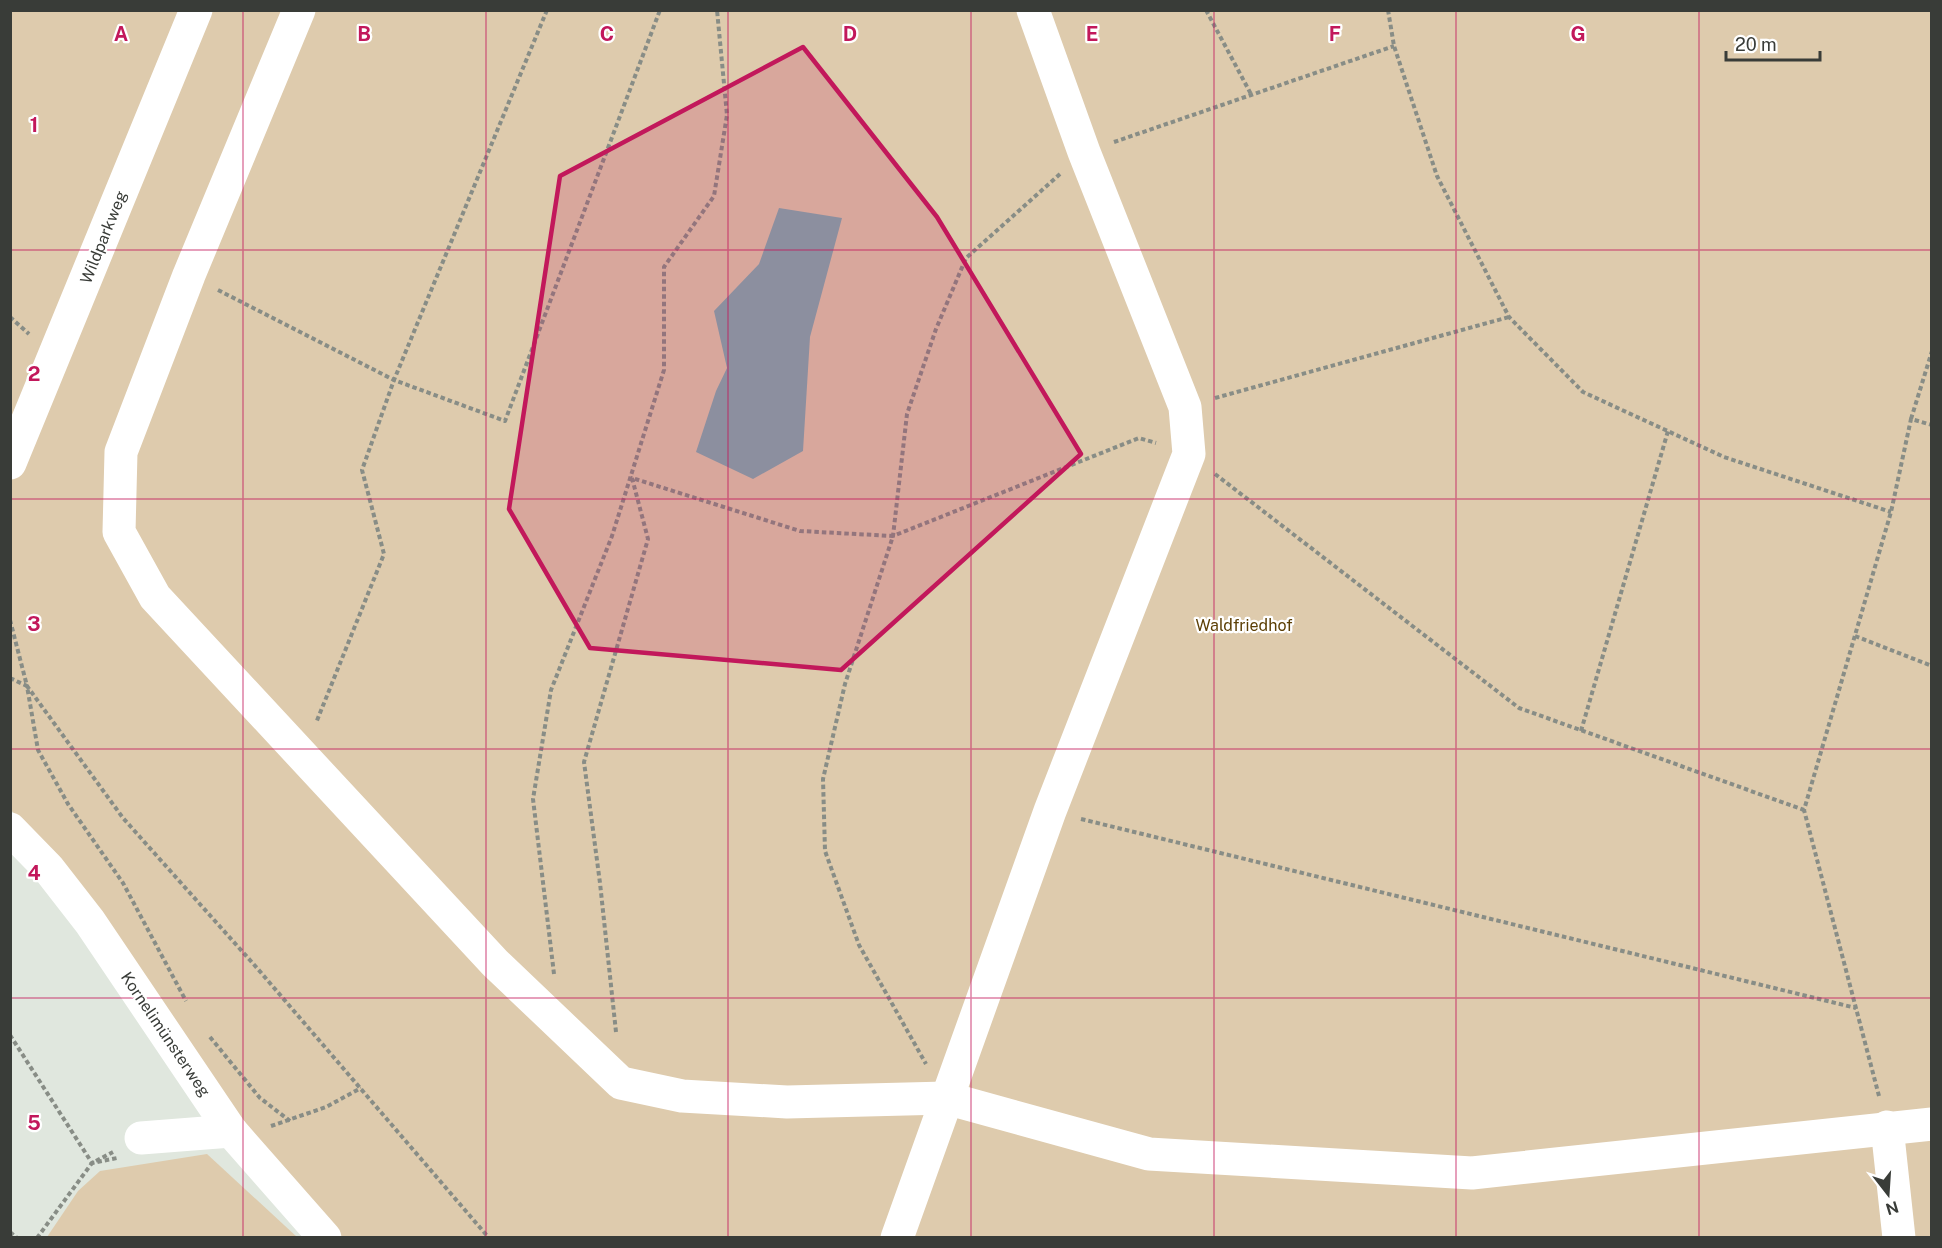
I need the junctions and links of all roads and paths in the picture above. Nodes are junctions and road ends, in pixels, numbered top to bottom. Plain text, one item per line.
1 (196, 10) edge
2 (299, 10) edge
3 (548, 10) edge
4 (660, 10) edge
5 (717, 10) edge
6 (1033, 10) edge
7 (1206, 10) edge
8 (1388, 10) edge
9 (1394, 46) junction
10 (1252, 96) junction
11 (1084, 152) junction
12 (189, 275) junction
13 (1509, 317) junction
14 (1932, 351) edge
15 (394, 380) junction
16 (1185, 407) junction
17 (1911, 419) junction
18 (1932, 425) edge
19 (1668, 431) junction
20 (1189, 454) junction
21 (10, 463) edge
22 (632, 478) junction
23 (1891, 512) junction
24 (893, 536) junction
25 (10, 620) edge
26 (1855, 636) junction
27 (1932, 666) edge
28 (10, 678) edge
29 (27, 686) junction
30 (1581, 731) junction
31 (303, 755) junction
32 (1804, 810) junction
33 (1050, 811) junction
34 (10, 829) edge
35 (1856, 1008) junction
36 (190, 1010) dead end
37 (203, 1029) dead end
38 (561, 1029) junction
39 (10, 1035) edge
40 (621, 1083) junction
41 (361, 1088) junction
42 (946, 1098) junction
43 (290, 1121) junction
44 (1932, 1124) edge
45 (1887, 1127) junction
46 (231, 1131) junction
47 (130, 1148) junction
48 (92, 1163) junction
49 (10, 1232) edge
50 (17, 1238) edge
51 (37, 1238) edge
52 (325, 1238) edge
53 (489, 1238) edge
54 (897, 1238) edge
55 (1899, 1238) edge

1 - 21 street, Wildparkweg
2 - 12 street
3 - 15 path
4 - 15 path
5 - 22 path
6 - 11 street
7 - 10 path
8 - 9 path
9 - 10 path
9 - 13 path
10 - 11 path
11 - 16 street
11 - 24 path
12 - 15 path
12 - 31 street
13 - 16 path
13 - 19 path
14 - 17 path
15 - 31 path
16 - 20 street
17 - 18 path
17 - 23 path
19 - 23 path
19 - 30 path
20 - 24 path
20 - 30 path
20 - 33 street
22 - 24 path
22 - 38 path
22 - 40 path
23 - 26 path
24 - 42 path
25 - 29 path
26 - 27 path
26 - 32 path
28 - 29 path
29 - 36 path
29 - 41 path
30 - 32 path
31 - 38 street
32 - 35 path
33 - 35 path
33 - 42 street
34 - 46 street, Kornelimünsterweg
35 - 45 path
37 - 43 path
38 - 40 street
39 - 48 path
40 - 42 street
41 - 43 path
41 - 53 path
42 - 45 street
42 - 54 street
43 - 46 path
44 - 45 street
45 - 55 street
46 - 47 street
46 - 52 street, Kornelimünsterweg
47 - 48 path
47 - 48 path
48 - 51 path
49 - 50 path

